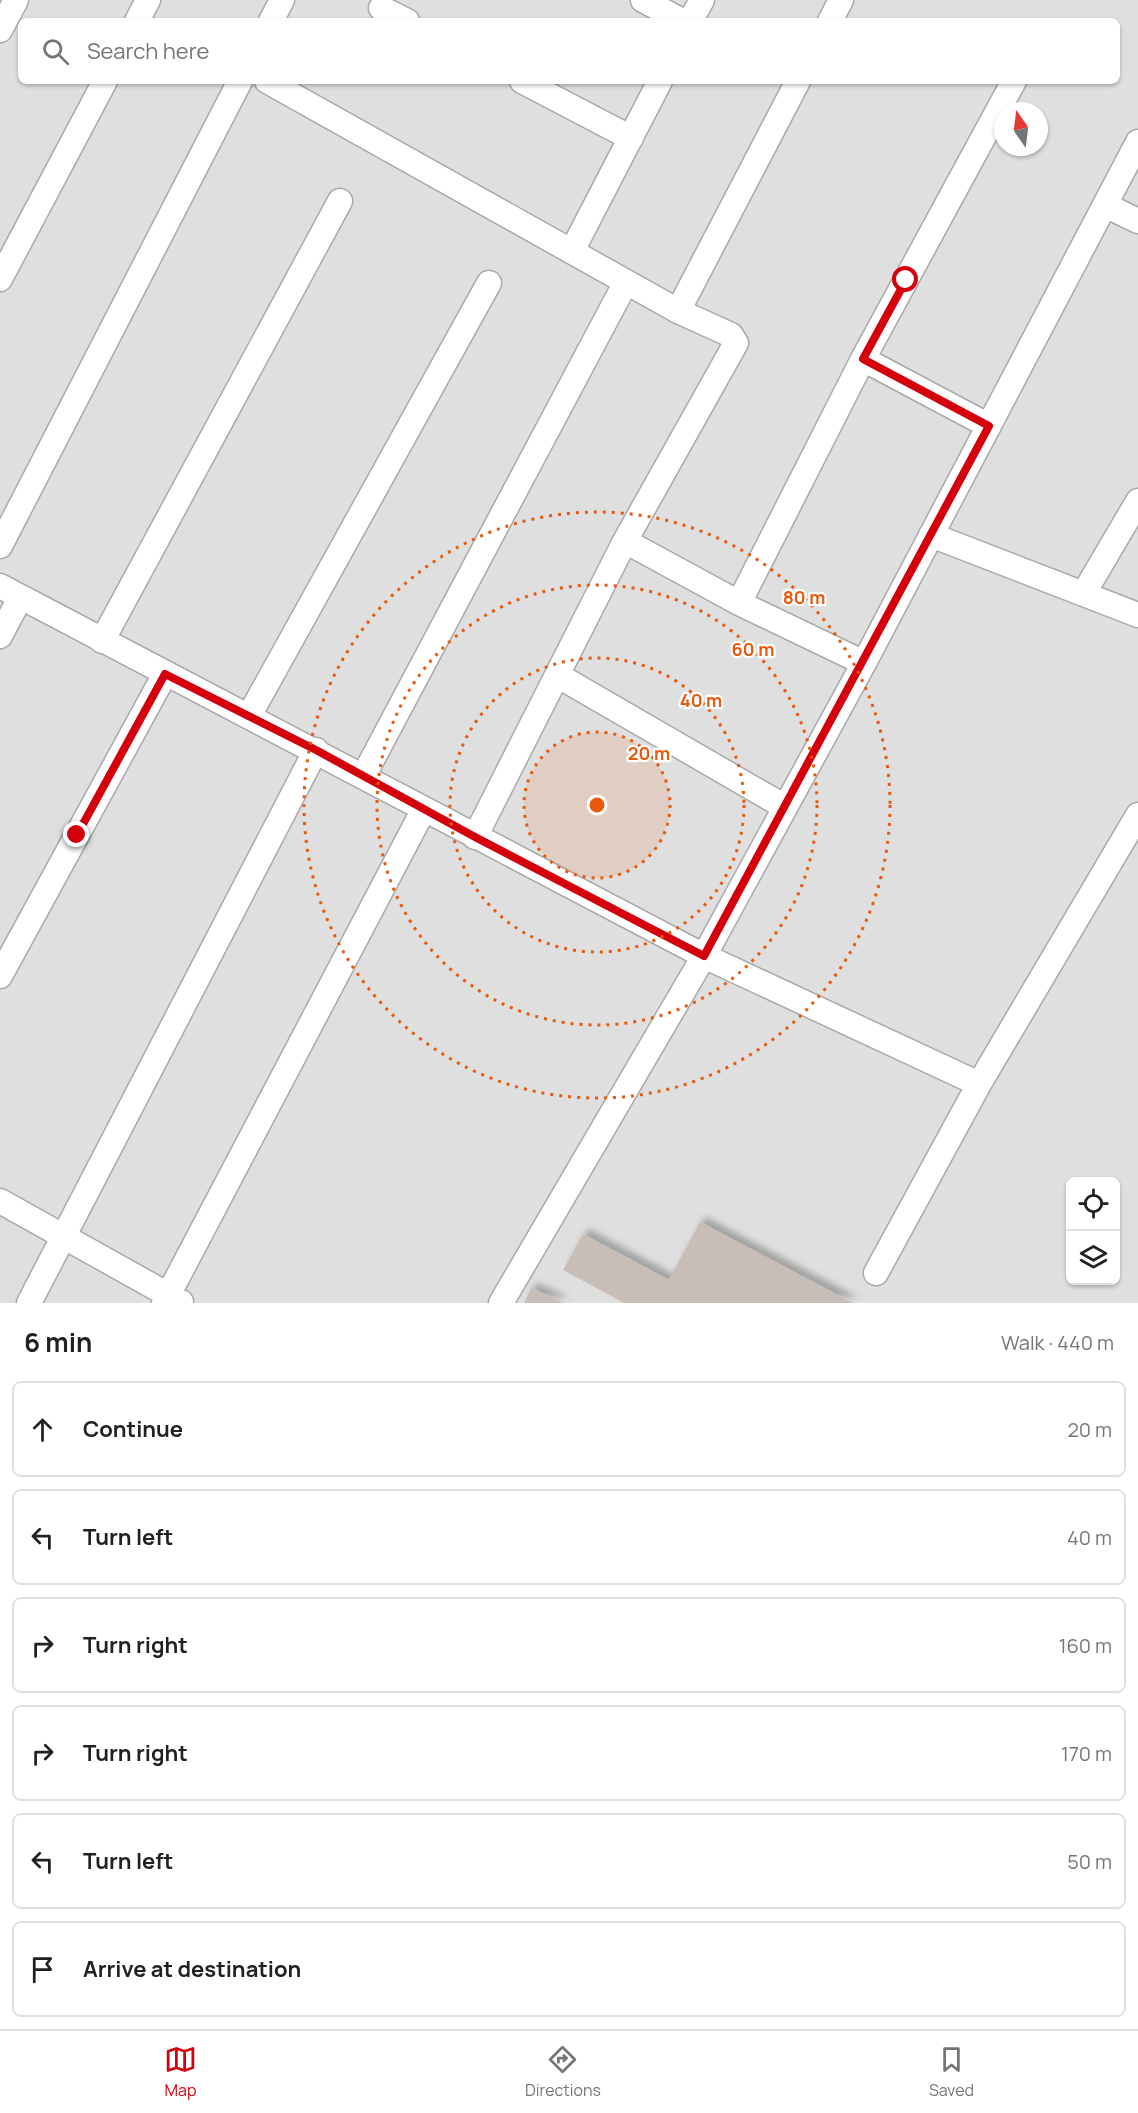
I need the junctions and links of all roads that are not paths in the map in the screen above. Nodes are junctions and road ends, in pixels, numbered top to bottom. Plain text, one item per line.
1 (16, 0) edge
2 (148, 0) edge
3 (282, 0) edge
4 (643, 0) edge
5 (702, 0) edge
6 (841, 0) edge
7 (381, 8) dead end
8 (139, 18) edge
9 (273, 18) edge
10 (401, 18) edge
11 (676, 18) edge
12 (692, 18) edge
13 (832, 18) edge
14 (0, 30) edge
15 (103, 84) edge
16 (238, 84) edge
17 (272, 84) edge
18 (528, 84) edge
19 (658, 84) edge
20 (795, 84) edge
21 (1012, 84) edge
22 (631, 138) junction
23 (1138, 142) edge
24 (340, 201) dead end
25 (1105, 205) junction
26 (1138, 221) edge
27 (572, 251) junction
28 (0, 279) edge
29 (626, 282) junction
30 (489, 284) dead end
31 (678, 311) junction
32 (863, 359) junction
33 (989, 426) junction
34 (1138, 501) edge
35 (931, 535) junction
36 (625, 541) junction
37 (0, 546) edge
38 (10, 592) edge
39 (1084, 593) junction
40 (739, 603) junction
41 (1138, 615) edge
42 (0, 636) edge
43 (102, 641) junction
44 (864, 663) junction
45 (165, 674) junction
46 (557, 675) junction
47 (249, 716) junction
48 (316, 750) junction
49 (364, 775) junction
50 (785, 807) junction
51 (424, 809) junction
52 (1138, 814) edge
53 (475, 837) junction
54 (704, 956) junction
55 (0, 976) edge
56 (979, 1084) junction
57 (0, 1202) edge
58 (65, 1236) junction
59 (876, 1273) dead end
60 (171, 1300) edge
61 (28, 1303) edge
62 (501, 1303) edge

1 - 14 street
2 - 8 street
3 - 9 street
4 - 11 street
5 - 12 street
6 - 13 street
7 - 10 street
15 - 28 street
16 - 37 street
17 - 27 street
18 - 22 street
19 - 22 street
20 - 31 street
21 - 32 street
22 - 27 street
23 - 25 street
24 - 43 street
25 - 26 street
25 - 33 street
27 - 29 street
29 - 31 street
29 - 49 street
30 - 47 street
31 - 36 street
32 - 33 street
32 - 40 street
33 - 35 street
34 - 39 street
35 - 39 street
35 - 44 street
36 - 40 street
36 - 46 street
38 - 42 street
38 - 43 street
39 - 41 street
40 - 44 street
43 - 45 street
44 - 50 street
45 - 47 street
45 - 55 street
46 - 50 street
46 - 53 street
47 - 48 street
48 - 49 street
48 - 58 street
49 - 51 street
50 - 54 street
51 - 53 street
51 - 60 street
52 - 56 street
53 - 54 street
54 - 56 street
54 - 62 street
56 - 59 street
57 - 58 street
58 - 60 street
58 - 61 street

